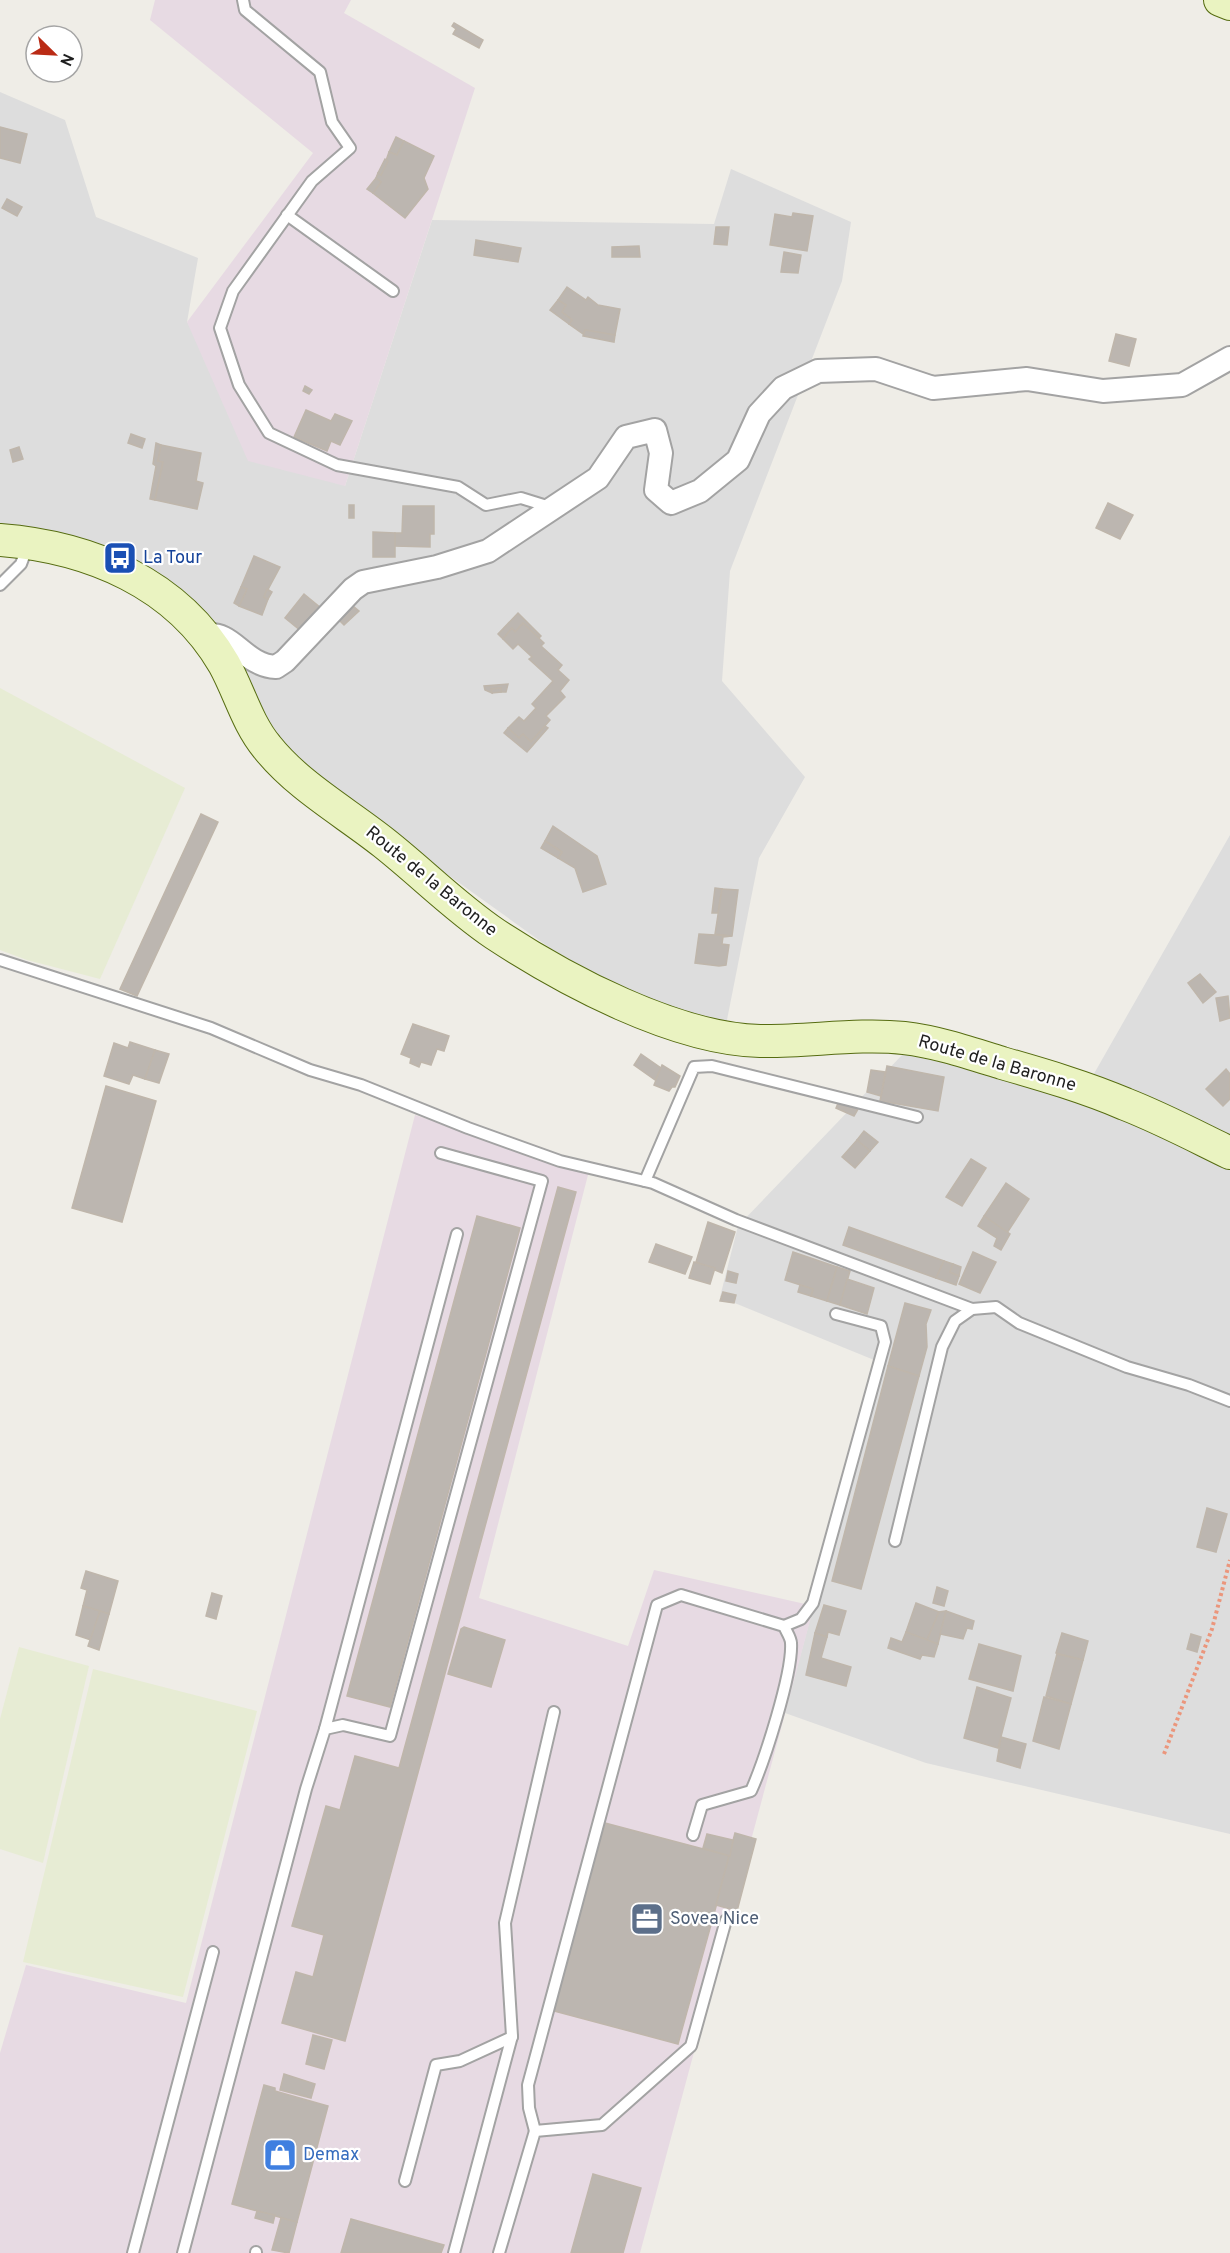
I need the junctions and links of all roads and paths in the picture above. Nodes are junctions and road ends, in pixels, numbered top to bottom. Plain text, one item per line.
1 (243, 0) edge
2 (1220, 0) edge
3 (1230, 4) edge
4 (287, 215) junction
5 (393, 291) dead end
6 (1230, 358) edge
7 (553, 508) junction
8 (15, 541) edge
9 (0, 585) edge
10 (204, 636) junction
11 (0, 960) edge
12 (916, 1117) dead end
13 (441, 1153) dead end
14 (1230, 1153) edge
15 (645, 1182) junction
16 (457, 1234) dead end
17 (972, 1309) junction
18 (836, 1314) dead end
19 (1230, 1401) edge
20 (895, 1540) dead end
21 (1230, 1560) edge
22 (784, 1626) junction
23 (554, 1712) dead end
24 (325, 1729) junction
25 (1164, 1754) dead end
26 (693, 1835) dead end
27 (726, 1920) dead end
28 (213, 1952) dead end
29 (512, 2037) junction
30 (535, 2131) junction
31 (405, 2181) dead end
32 (133, 2253) edge
33 (183, 2253) edge
34 (454, 2253) edge
35 (499, 2253) edge

1 - 4 lane
2 - 3 main road
4 - 5 lane
4 - 7 lane
6 - 7 street
7 - 10 street
8 - 9 lane
8 - 10 main road, Route de la Baronne
10 - 14 main road, Route de la Baronne
11 - 15 lane
12 - 15 lane
13 - 24 lane
15 - 17 lane
16 - 24 lane
17 - 19 lane
17 - 20 lane
18 - 22 lane
21 - 25 path
22 - 26 lane
22 - 30 lane
23 - 29 lane
24 - 33 lane
27 - 30 lane
28 - 32 lane
29 - 31 lane
29 - 34 lane
30 - 35 lane

